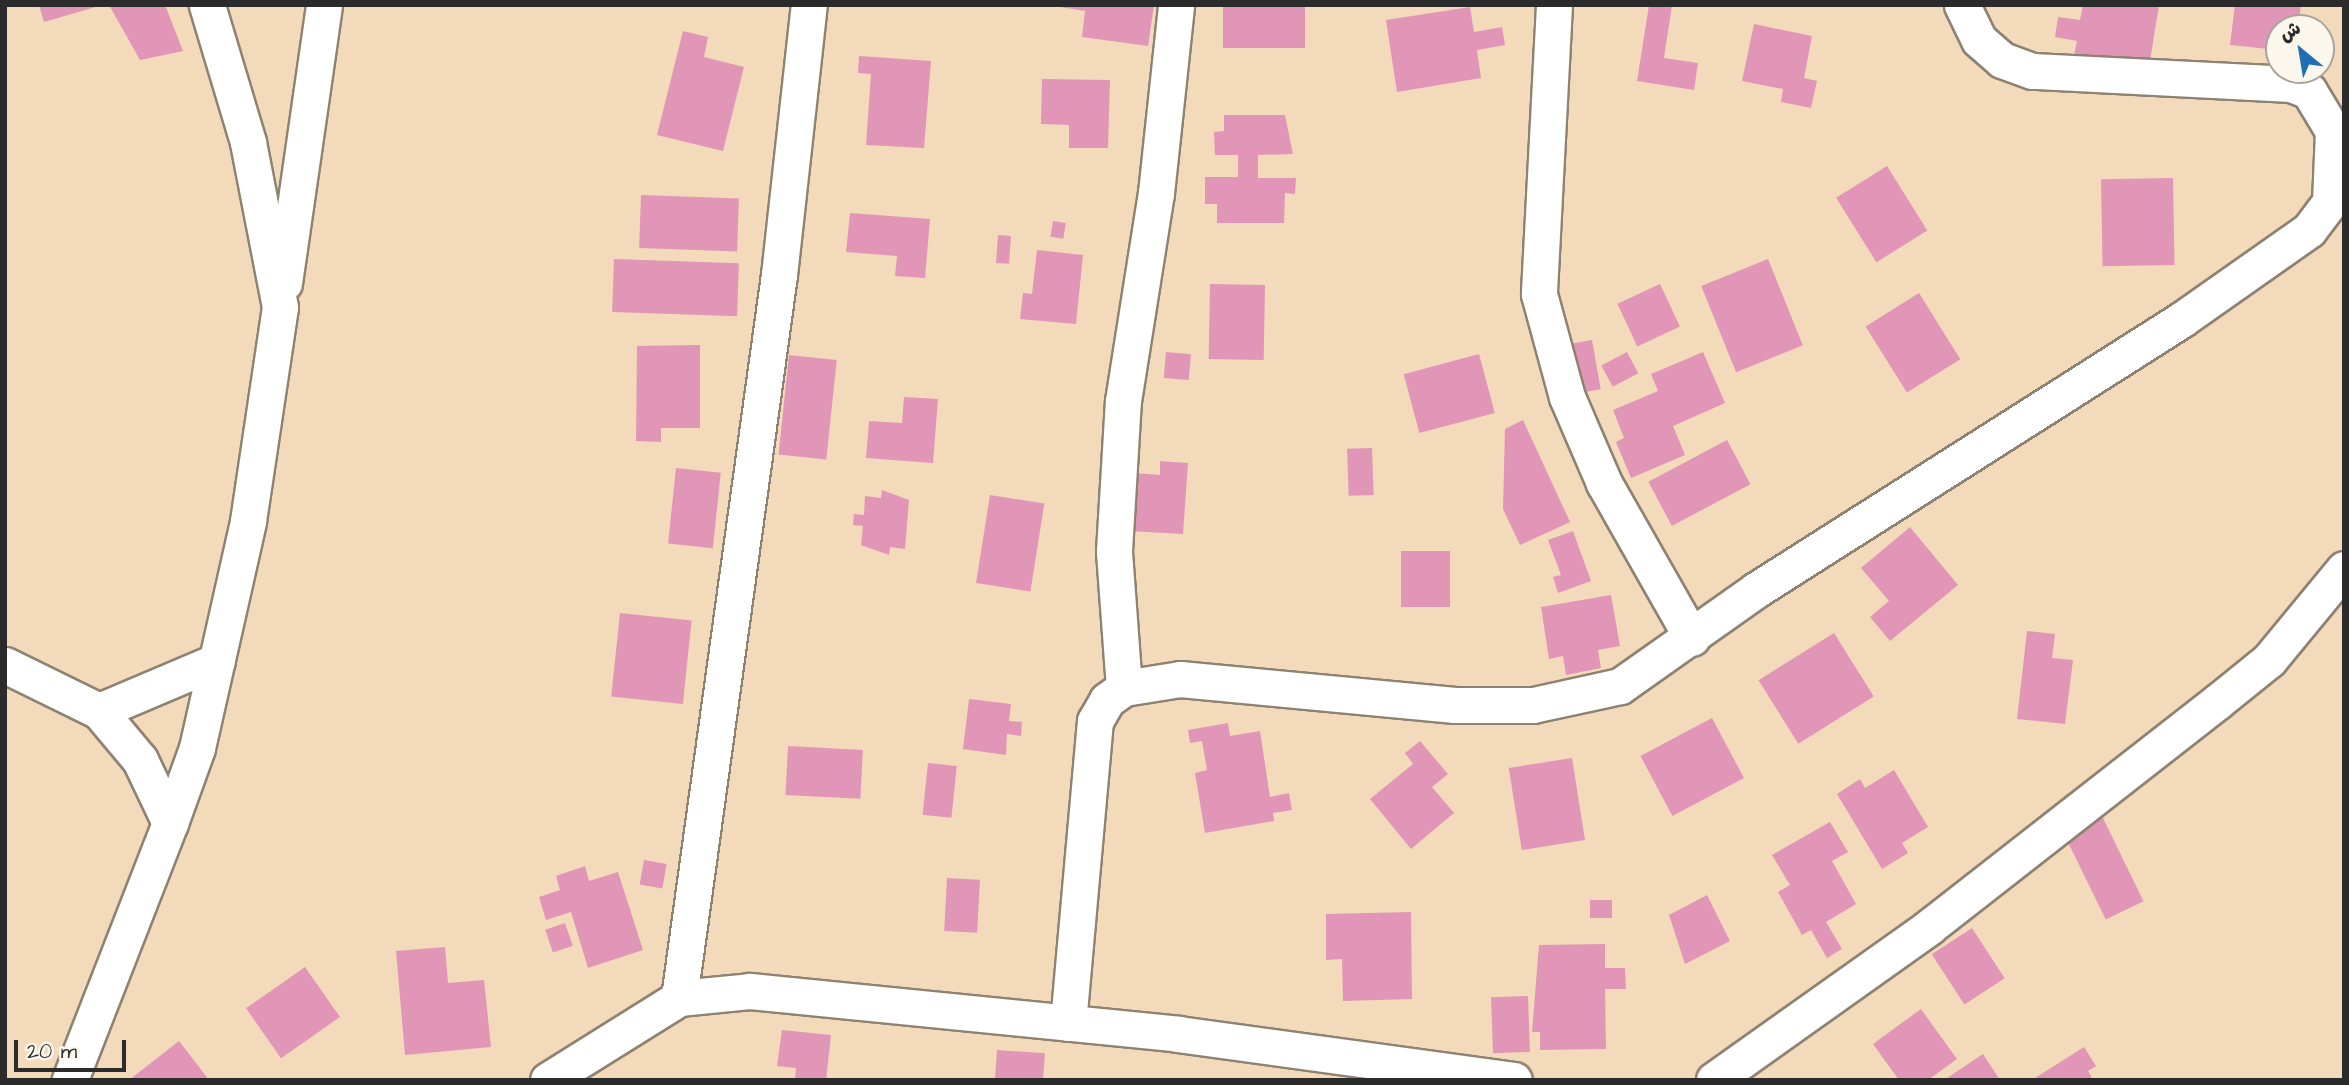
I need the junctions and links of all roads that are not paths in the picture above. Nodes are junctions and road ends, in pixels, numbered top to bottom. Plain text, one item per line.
1 (207, 5) edge
2 (324, 5) edge
3 (809, 5) edge
4 (1176, 5) edge
5 (1555, 5) edge
6 (1962, 5) edge
7 (280, 307) junction
8 (2344, 569) edge
9 (1692, 638) junction
10 (216, 661) junction
11 (5, 665) edge
12 (1124, 688) junction
13 (100, 711) junction
14 (170, 823) junction
15 (679, 998) junction
16 (1068, 1023) junction
17 (70, 1080) edge
18 (548, 1080) edge
19 (1514, 1080) edge
20 (1714, 1080) edge

1 - 7 street
2 - 7 street
3 - 15 street
4 - 12 street
5 - 9 street
6 - 9 street
7 - 10 street
8 - 20 street
9 - 12 street
10 - 13 street
10 - 14 street
11 - 13 street
12 - 16 street
13 - 14 street
14 - 17 street
15 - 16 street
15 - 18 street
16 - 19 street

